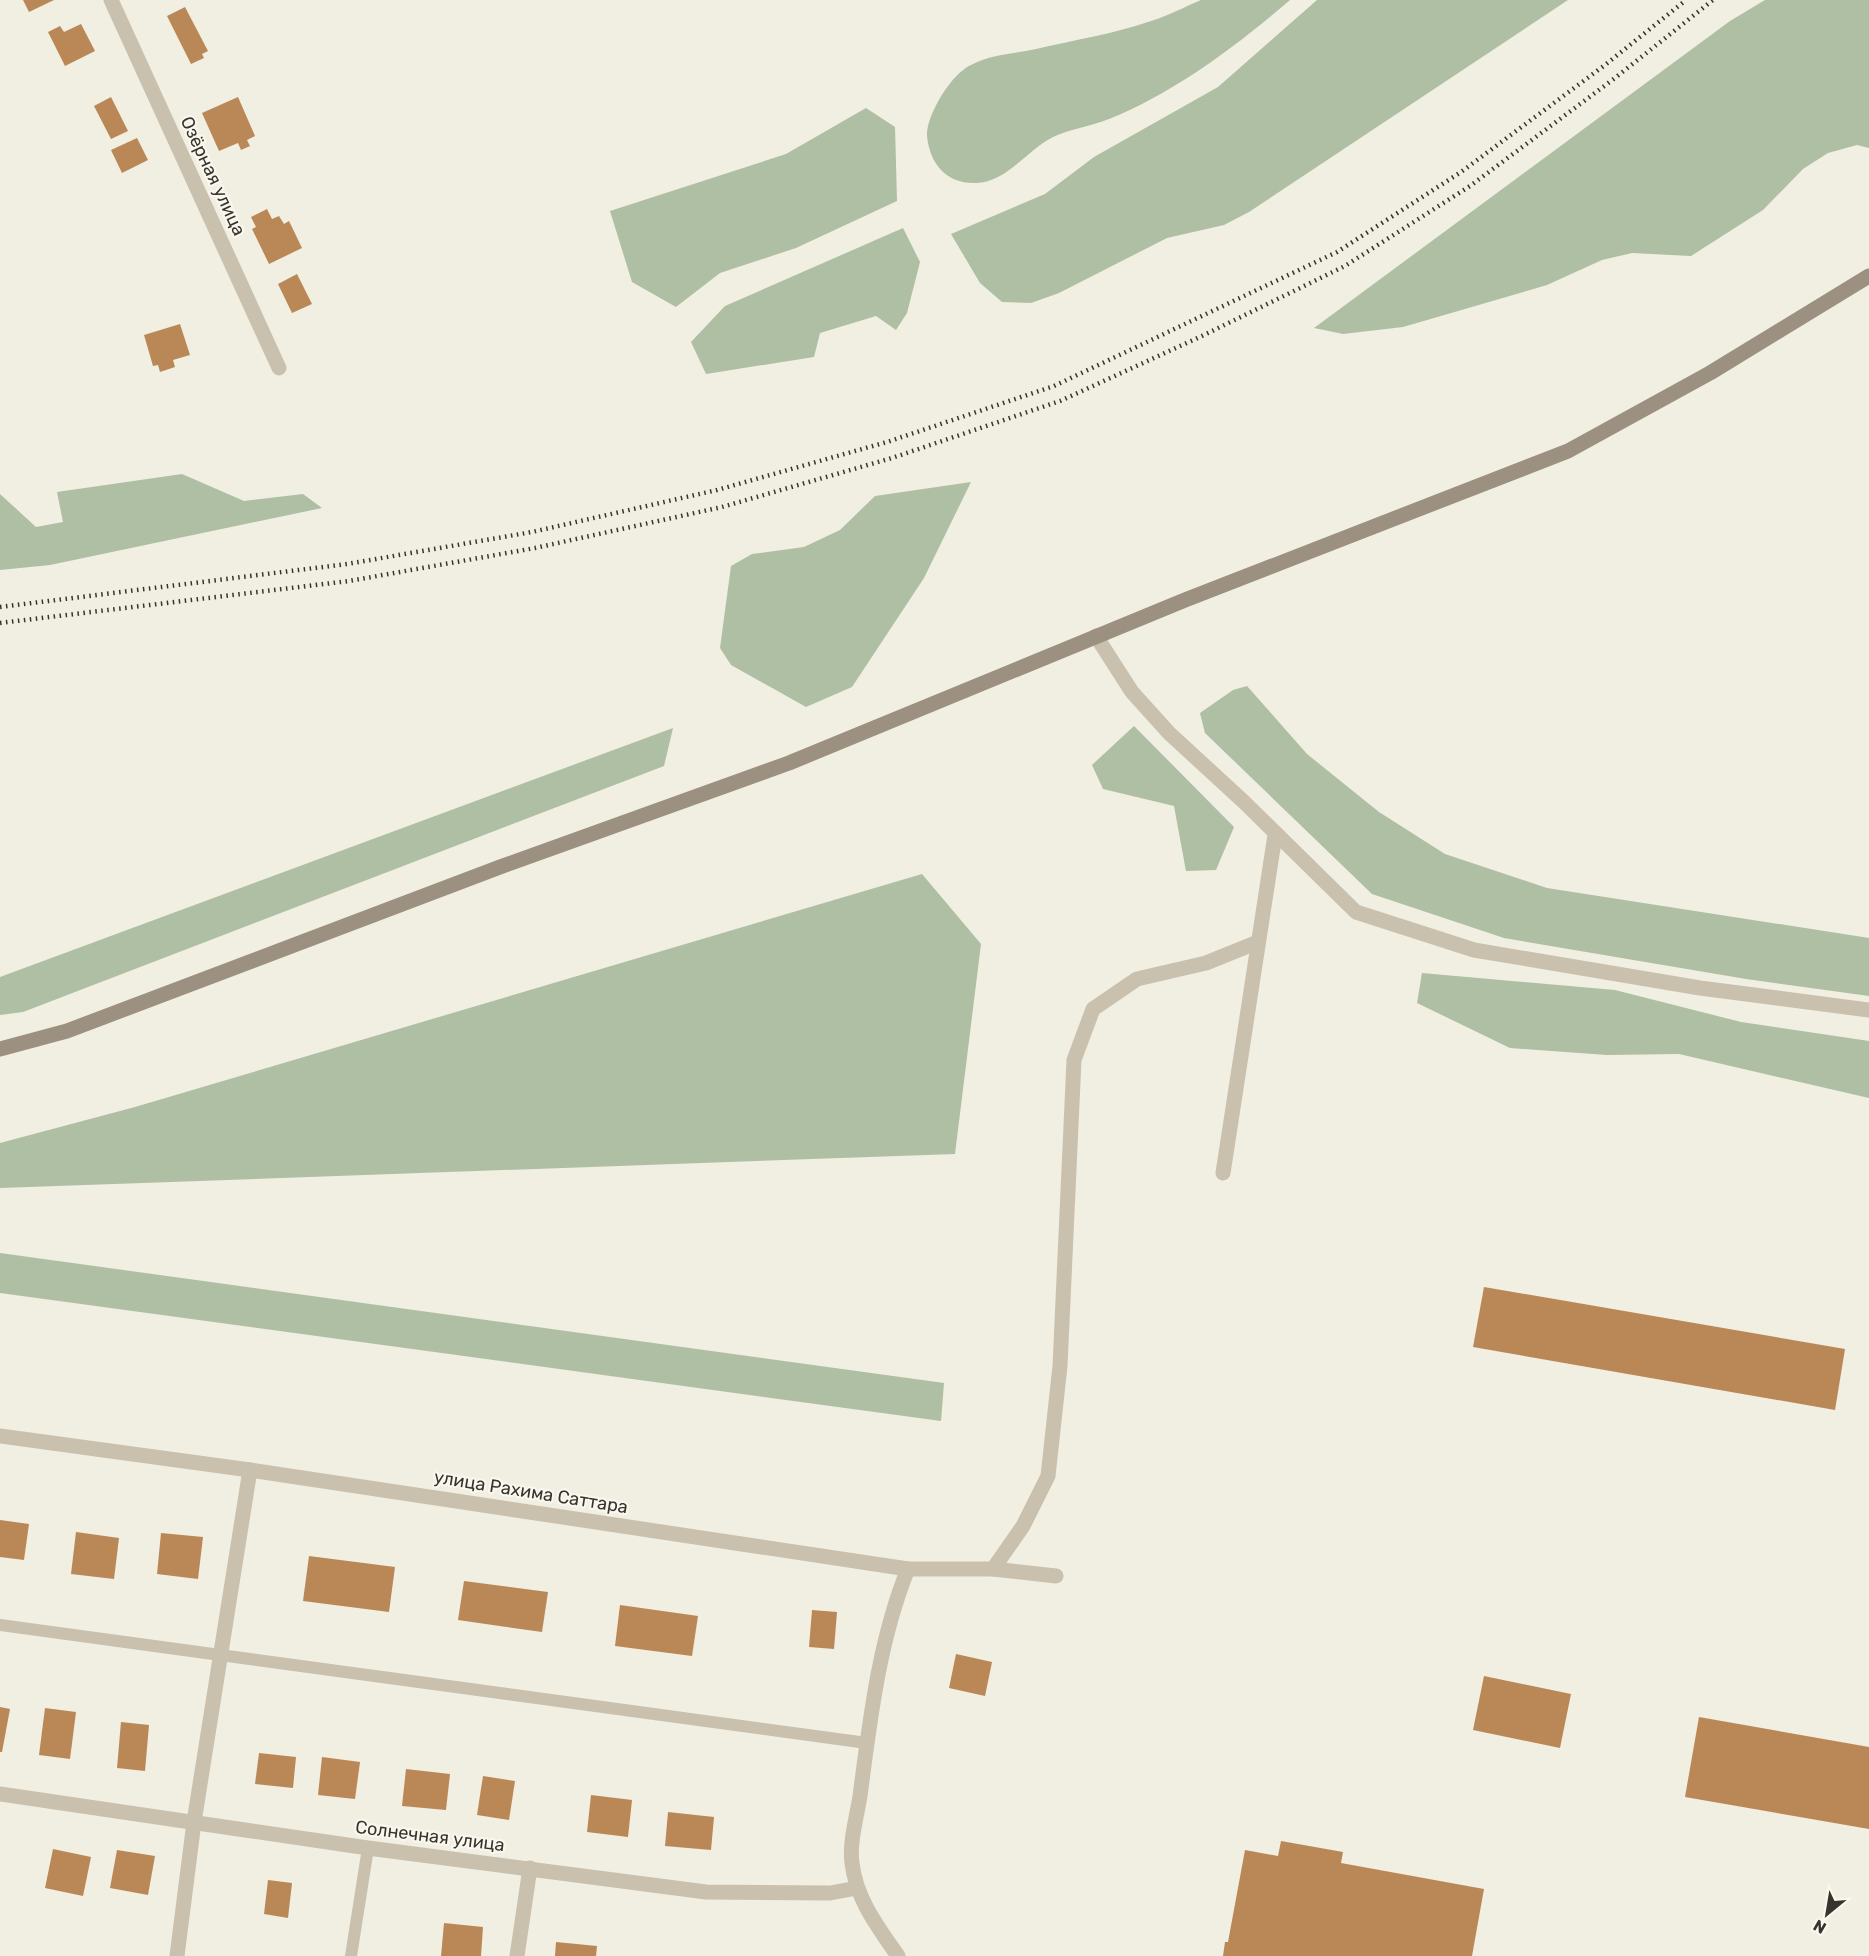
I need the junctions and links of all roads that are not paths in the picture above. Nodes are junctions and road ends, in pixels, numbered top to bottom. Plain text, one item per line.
1 (111, 0) edge
2 (1869, 276) edge
3 (279, 368) dead end
4 (1096, 636) junction
5 (1275, 835) junction
6 (1257, 942) junction
7 (1869, 1010) edge
8 (0, 1049) edge
9 (1223, 1173) dead end
10 (0, 1436) edge
11 (250, 1470) junction
12 (908, 1569) junction
13 (993, 1569) junction
14 (1056, 1576) dead end
15 (0, 1625) edge
16 (220, 1657) junction
17 (867, 1743) junction
18 (0, 1794) edge
19 (194, 1822) junction
20 (368, 1848) junction
21 (530, 1868) junction
22 (857, 1888) junction
23 (177, 1956) edge
24 (351, 1956) edge
25 (517, 1956) edge
26 (897, 1956) edge

1 - 3 street, Озёрная улица
2 - 4 main road
4 - 5 street
4 - 8 main road
5 - 6 street
5 - 7 street
6 - 9 street
6 - 13 street
10 - 11 street, улица Рахима Саттара
11 - 12 street, улица Рахима Саттара
11 - 16 street
12 - 13 street, улица Рахима Саттара
12 - 17 street
13 - 14 street, улица Рахима Саттара
15 - 16 lane
16 - 17 lane
16 - 19 street
17 - 22 street
18 - 19 street, Солнечная улица
19 - 20 street, Солнечная улица
19 - 23 street
20 - 21 street, Солнечная улица
20 - 24 lane
21 - 22 street, Солнечная улица
21 - 25 street
22 - 26 street

